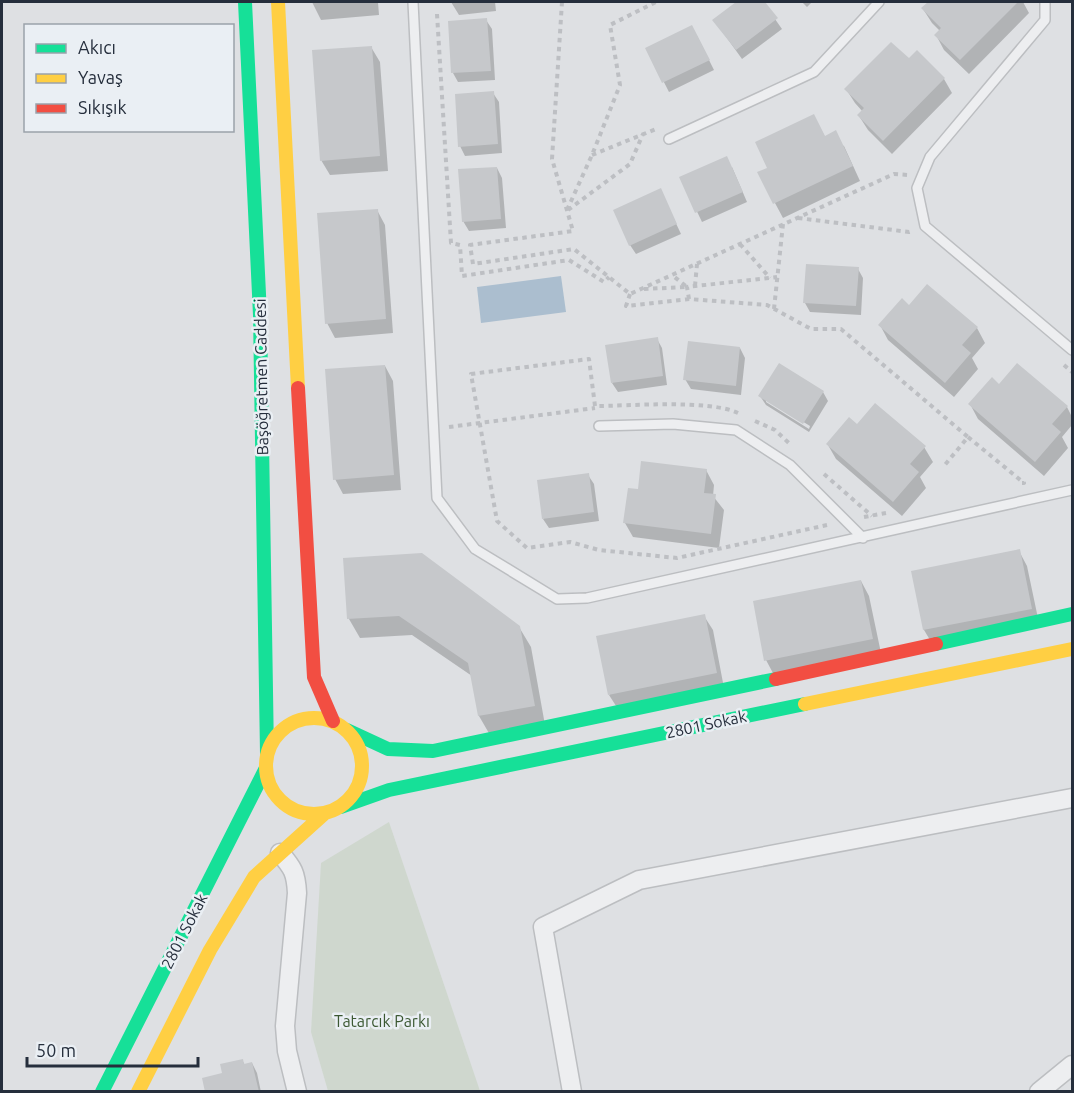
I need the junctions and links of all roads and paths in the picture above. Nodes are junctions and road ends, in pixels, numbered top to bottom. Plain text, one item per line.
1 (245, 2) edge
2 (278, 2) edge
3 (413, 2) edge
4 (562, 2) edge
5 (656, 2) edge
6 (879, 2) edge
7 (1045, 2) edge
8 (437, 14) dead end
9 (643, 134) junction
10 (673, 136) joint
11 (592, 155) junction
12 (909, 165) dead end
13 (903, 175) junction
14 (922, 176) junction
15 (903, 185) dead end
16 (567, 210) junction
17 (797, 218) junction
18 (783, 224) junction
19 (907, 224) dead end
20 (925, 226) junction
21 (909, 232) junction
22 (918, 240) dead end
23 (740, 244) junction
24 (697, 263) junction
25 (672, 275) junction
26 (609, 277) junction
27 (770, 278) junction
28 (777, 278) junction
29 (695, 286) junction
30 (687, 287) junction
31 (641, 289) junction
32 (630, 294) junction
33 (689, 299) junction
34 (774, 309) junction
35 (1072, 350) edge
36 (1063, 365) dead end
37 (1072, 372) edge
38 (595, 406) junction
39 (480, 424) junction
40 (599, 426) joint
41 (434, 428) junction
42 (968, 436) junction
43 (792, 446) dead end
44 (944, 466) dead end
45 (819, 469) dead end
46 (1014, 485) dead end
47 (1072, 490) edge
48 (894, 511) dead end
49 (872, 516) junction
50 (846, 521) junction
51 (863, 538) junction
52 (1072, 614) edge
53 (1072, 649) edge
54 (333, 721) junction
55 (347, 730) junction
56 (267, 753) junction
57 (482, 756) junction
58 (265, 770) junction
59 (1072, 798) edge
60 (341, 807) junction
61 (324, 814) junction
62 (280, 853) junction
63 (1072, 1065) edge
64 (102, 1092) edge
65 (138, 1092) edge
66 (297, 1092) edge
67 (572, 1092) edge
68 (1039, 1092) edge

1 - 56 street, Başöğretmen Caddesi
2 - 54 street, Başöğretmen Caddesi
3 - 41 lane
4 - 16 path
5 - 11 path
6 - 10 lane
7 - 14 lane
8 - 26 path
9 - 10 path
9 - 11 path
9 - 16 path
11 - 16 path
12 - 13 path
13 - 14 path
13 - 15 path
13 - 17 path
14 - 20 lane
16 - 26 path
17 - 18 path
17 - 21 path
18 - 23 path
18 - 28 path
19 - 21 path
20 - 21 path
20 - 35 lane
21 - 22 path
23 - 24 path
23 - 27 path
24 - 25 path
24 - 29 path
25 - 30 path
25 - 31 path
26 - 32 path
27 - 28 path
27 - 29 path
28 - 34 path
29 - 30 path
30 - 31 path
30 - 33 path
31 - 32 path
32 - 33 path
33 - 34 path
34 - 42 path
36 - 37 path
38 - 39 path
38 - 39 path
38 - 40 path
38 - 43 path
39 - 41 path
39 - 50 path
40 - 50 lane
41 - 51 lane
42 - 44 path
42 - 46 path
45 - 49 path
47 - 51 lane
48 - 49 path
49 - 50 path
50 - 51 lane
52 - 57 street
53 - 57 street, 2801 Sokak
54 - 55 street, Başöğretmen Caddesi
54 - 56 street, Başöğretmen Caddesi
55 - 57 street
55 - 60 street, Başöğretmen Caddesi
56 - 58 street, Başöğretmen Caddesi
57 - 60 street, 2801 Sokak
58 - 61 street, Başöğretmen Caddesi
58 - 64 street, 2801 Sokak
59 - 67 street
60 - 61 street, Başöğretmen Caddesi
61 - 62 street, 2801 Sokak
62 - 65 street, 2801 Sokak
62 - 66 street
63 - 68 street

